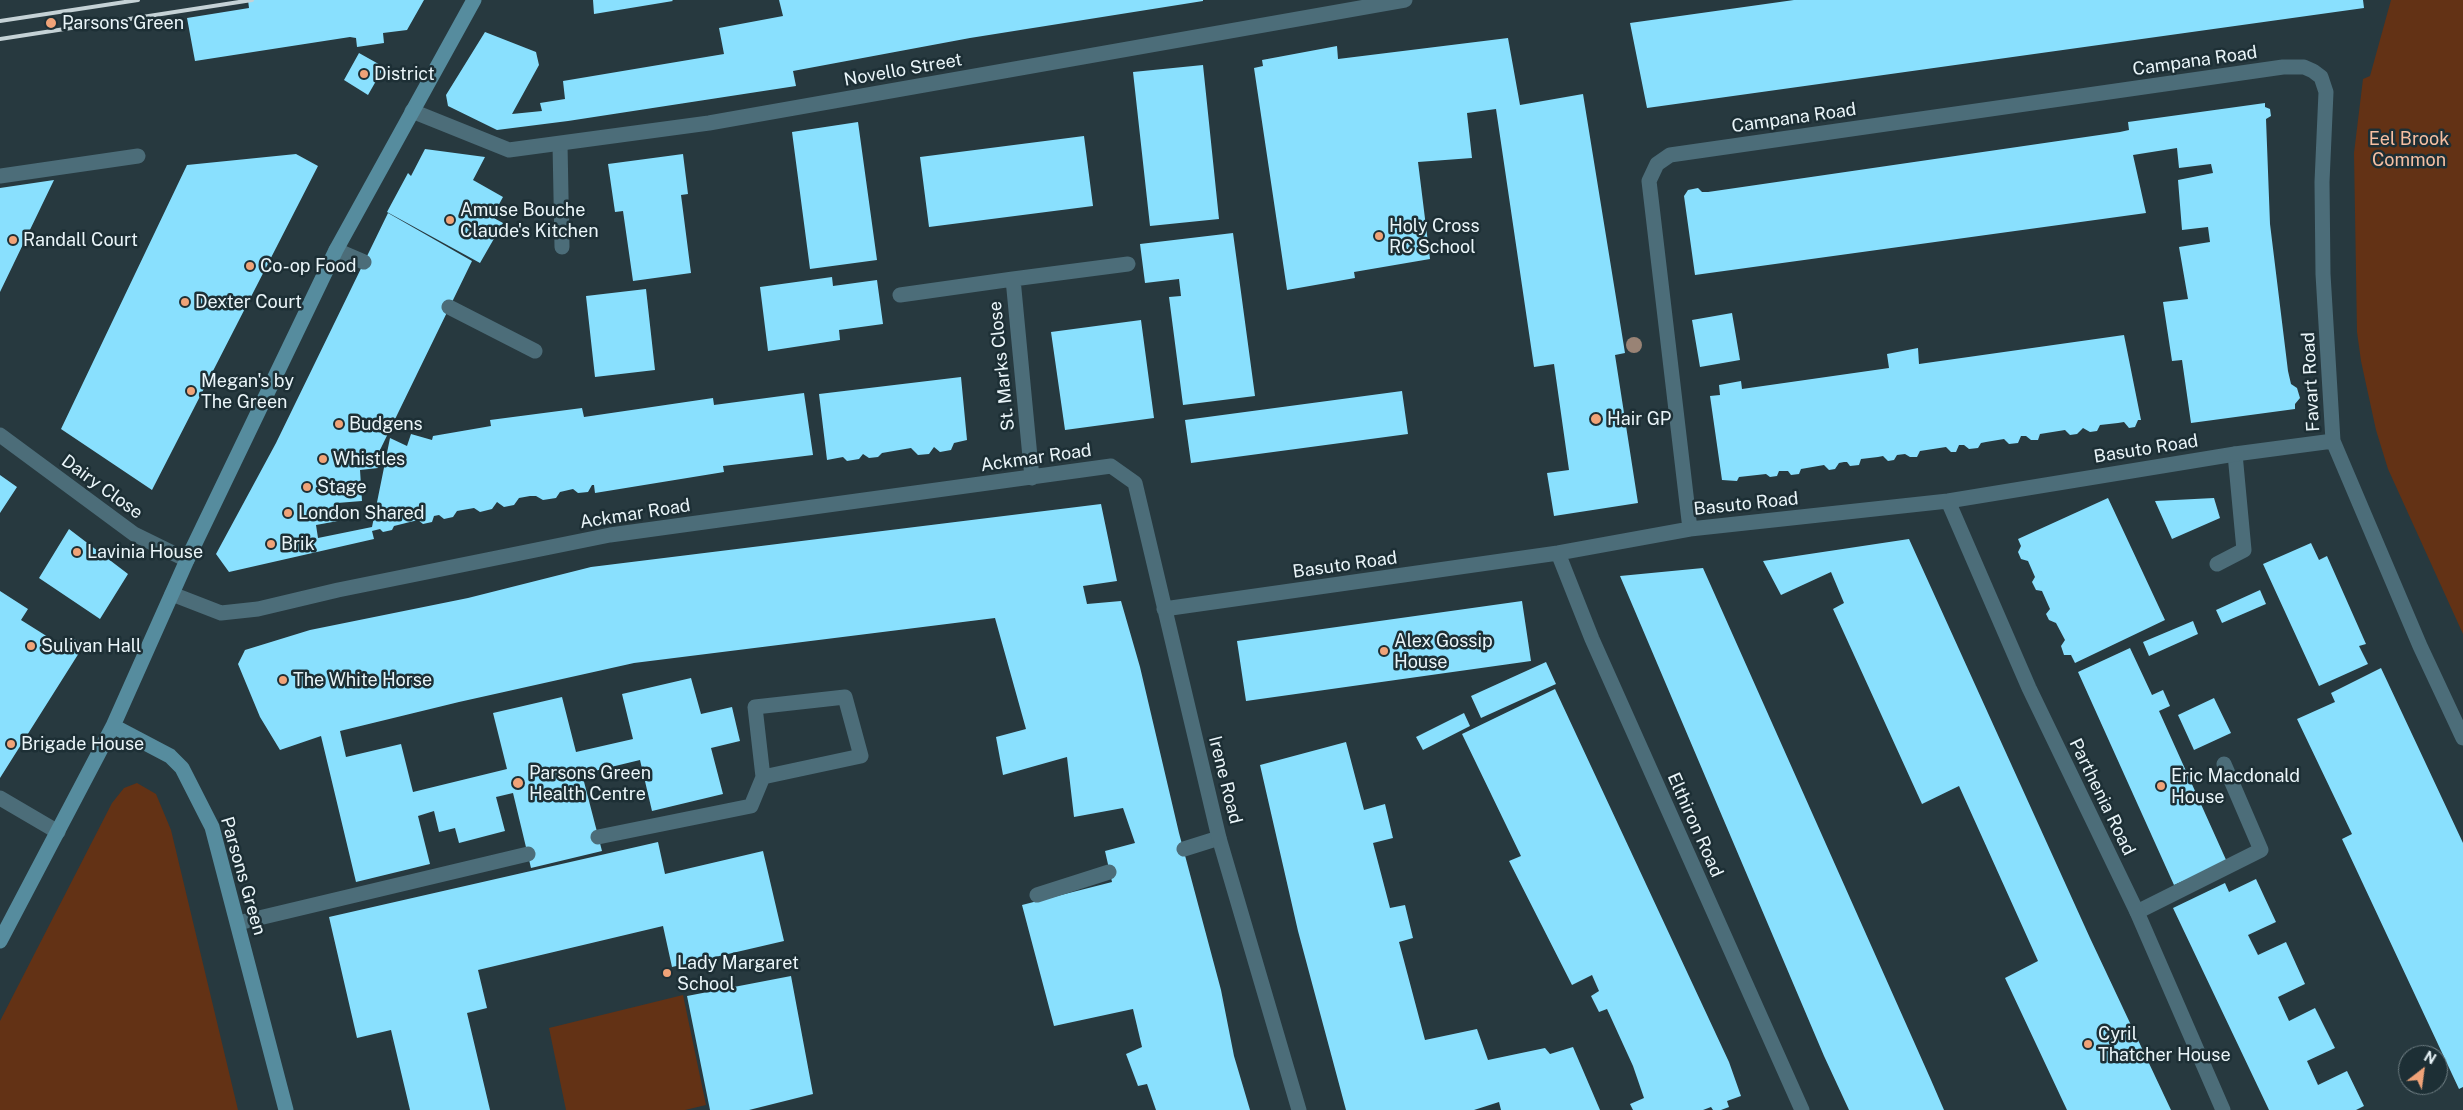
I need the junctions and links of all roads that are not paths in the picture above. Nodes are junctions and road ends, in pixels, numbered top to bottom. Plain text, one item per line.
1 (474, 0) edge
2 (1405, 0) edge
3 (2304, 67) joint
4 (412, 111) junction
5 (560, 144) junction
6 (138, 156) dead end
7 (0, 176) edge
8 (562, 247) dead end
9 (336, 250) junction
10 (364, 262) dead end
11 (1128, 264) dead end
12 (1013, 279) junction
13 (900, 295) dead end
14 (449, 307) dead end
15 (535, 351) dead end
16 (0, 435) edge
17 (2333, 441) junction
18 (2236, 454) junction
19 (1111, 466) joint
20 (1032, 478) junction
21 (1948, 501) junction
22 (1690, 529) junction
23 (1558, 553) junction
24 (187, 560) junction
25 (2217, 564) dead end
26 (172, 594) junction
27 (1164, 609) junction
28 (113, 726) junction
29 (2463, 738) edge
30 (2224, 764) dead end
31 (763, 777) junction
32 (0, 798) edge
33 (58, 832) junction
34 (598, 837) dead end
35 (1219, 838) junction
36 (1184, 849) dead end
37 (528, 854) dead end
38 (1109, 872) dead end
39 (1037, 895) dead end
40 (2137, 912) junction
41 (238, 923) junction
42 (0, 941) edge
43 (286, 1110) edge
44 (1299, 1110) edge
45 (1802, 1110) edge
46 (2223, 1110) edge

1 - 4 street
2 - 5 street, Novello Street
3 - 17 street, Favart Road
3 - 22 street, Campana Road
4 - 5 street, Novello Street
4 - 9 street
5 - 8 street
6 - 7 street
9 - 10 street
9 - 24 street
11 - 12 street, St. Marks Close
12 - 13 street, St. Marks Close
12 - 20 street, St. Marks Close
14 - 15 street
16 - 24 street, Dairy Close
17 - 18 street, Basuto Road
17 - 29 street, Favart Road
18 - 21 street, Basuto Road
18 - 25 street
19 - 20 street, Ackmar Road
19 - 27 street, Irene Road
20 - 26 street, Ackmar Road
21 - 22 street, Basuto Road
21 - 40 street, Parthenia Road
22 - 23 street, Basuto Road
23 - 27 street, Basuto Road
23 - 45 street, Elthiron Road
24 - 26 street
26 - 28 street
27 - 35 street, Irene Road
28 - 33 street
28 - 41 street, Parsons Green
30 - 40 street
31 - 31 street
31 - 34 street
32 - 33 street
33 - 42 street
35 - 36 street
35 - 44 street, Irene Road
37 - 41 street
38 - 39 street
40 - 46 street, Parthenia Road
41 - 43 street, Parsons Green

